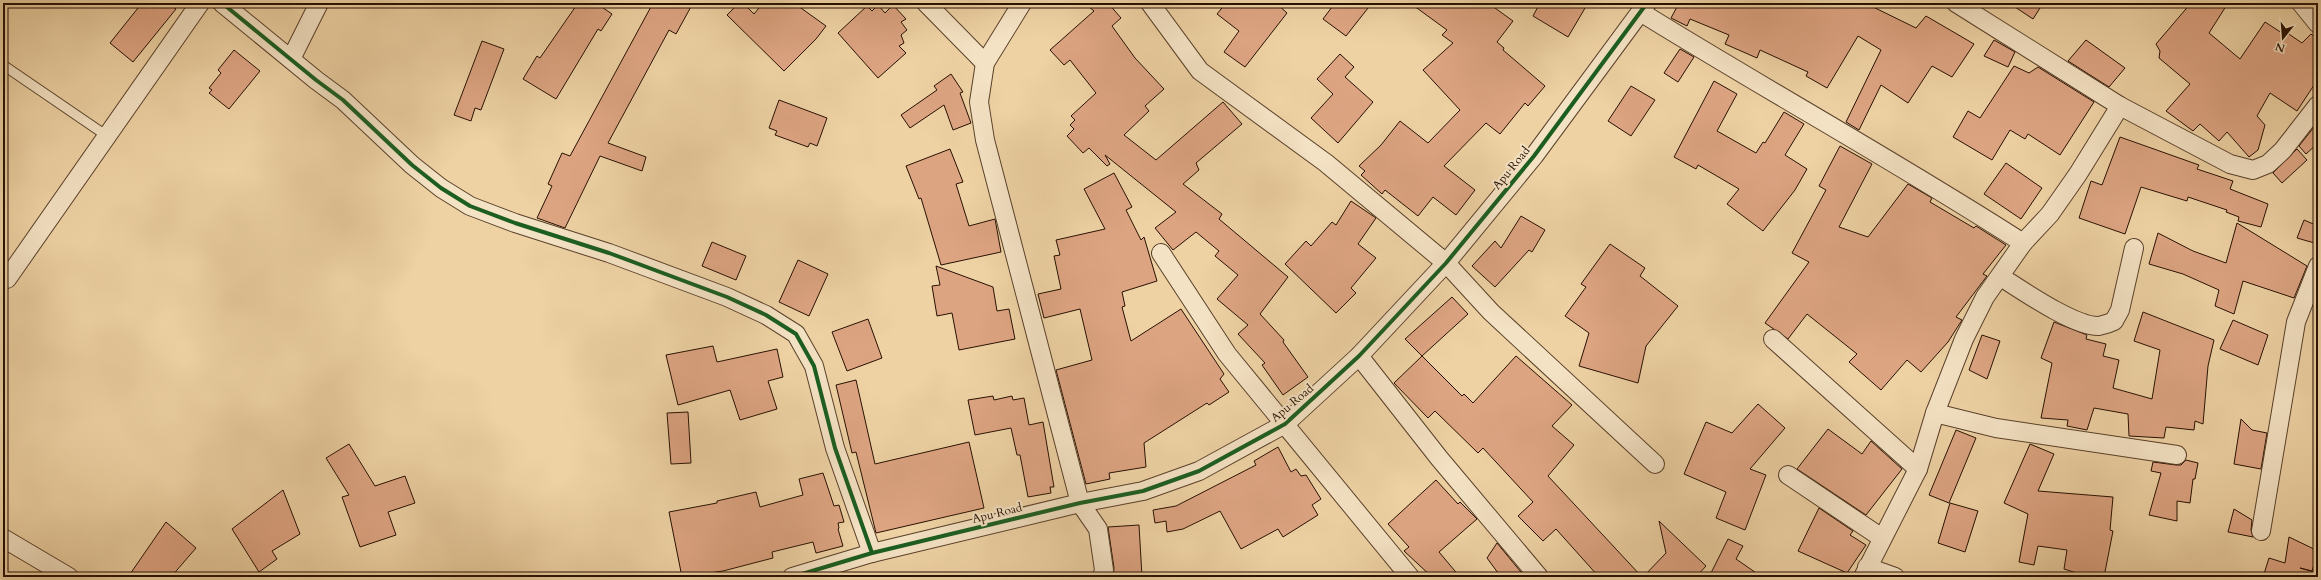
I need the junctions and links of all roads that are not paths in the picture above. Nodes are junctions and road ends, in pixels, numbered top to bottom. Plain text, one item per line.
1 (200, 3) edge
2 (222, 3) edge
3 (319, 3) edge
4 (926, 3) edge
5 (1022, 3) edge
6 (1150, 3) edge
7 (1956, 3) edge
8 (2301, 3) edge
9 (1645, 8) edge
10 (2318, 24) edge
11 (291, 59) junction
12 (985, 63) junction
13 (3, 65) edge
14 (2318, 105) edge
15 (2120, 106) junction
16 (107, 136) junction
17 (2024, 243) junction
18 (2134, 248) dead end
19 (1161, 252) dead end
20 (1446, 263) junction
21 (2318, 266) edge
22 (2001, 277) junction
23 (7, 280) dead end
24 (1773, 339) dead end
25 (1359, 356) junction
26 (1935, 413) junction
27 (1285, 424) junction
28 (2178, 455) dead end
29 (1655, 464) dead end
30 (1918, 469) junction
31 (1788, 475) dead end
32 (1080, 503) junction
33 (2261, 531) dead end
34 (3, 538) edge
35 (1882, 538) junction
36 (872, 553) junction
37 (1865, 572) edge
38 (800, 576) edge
39 (68, 577) edge
40 (1102, 577) edge
41 (1410, 577) edge
42 (1539, 577) edge
43 (1895, 577) edge

1 - 16 street
2 - 11 street
3 - 11 street
4 - 12 street
5 - 12 street
6 - 20 street
7 - 15 street
8 - 10 street
9 - 17 street
9 - 20 street, Apu Road
11 - 36 street
12 - 32 street
13 - 16 lane
14 - 15 street
15 - 17 street
16 - 23 street
17 - 22 street
18 - 22 street
19 - 27 street
20 - 25 street, Apu Road
20 - 29 street
21 - 33 street
22 - 26 street
24 - 30 street
25 - 27 street, Apu Road
25 - 42 street
26 - 28 street
26 - 30 street
27 - 32 street, Apu Road
27 - 41 street
30 - 35 street
31 - 35 street
32 - 36 street, Apu Road
32 - 40 street
34 - 39 street
35 - 37 street
36 - 38 street, Apu Road
37 - 43 street

